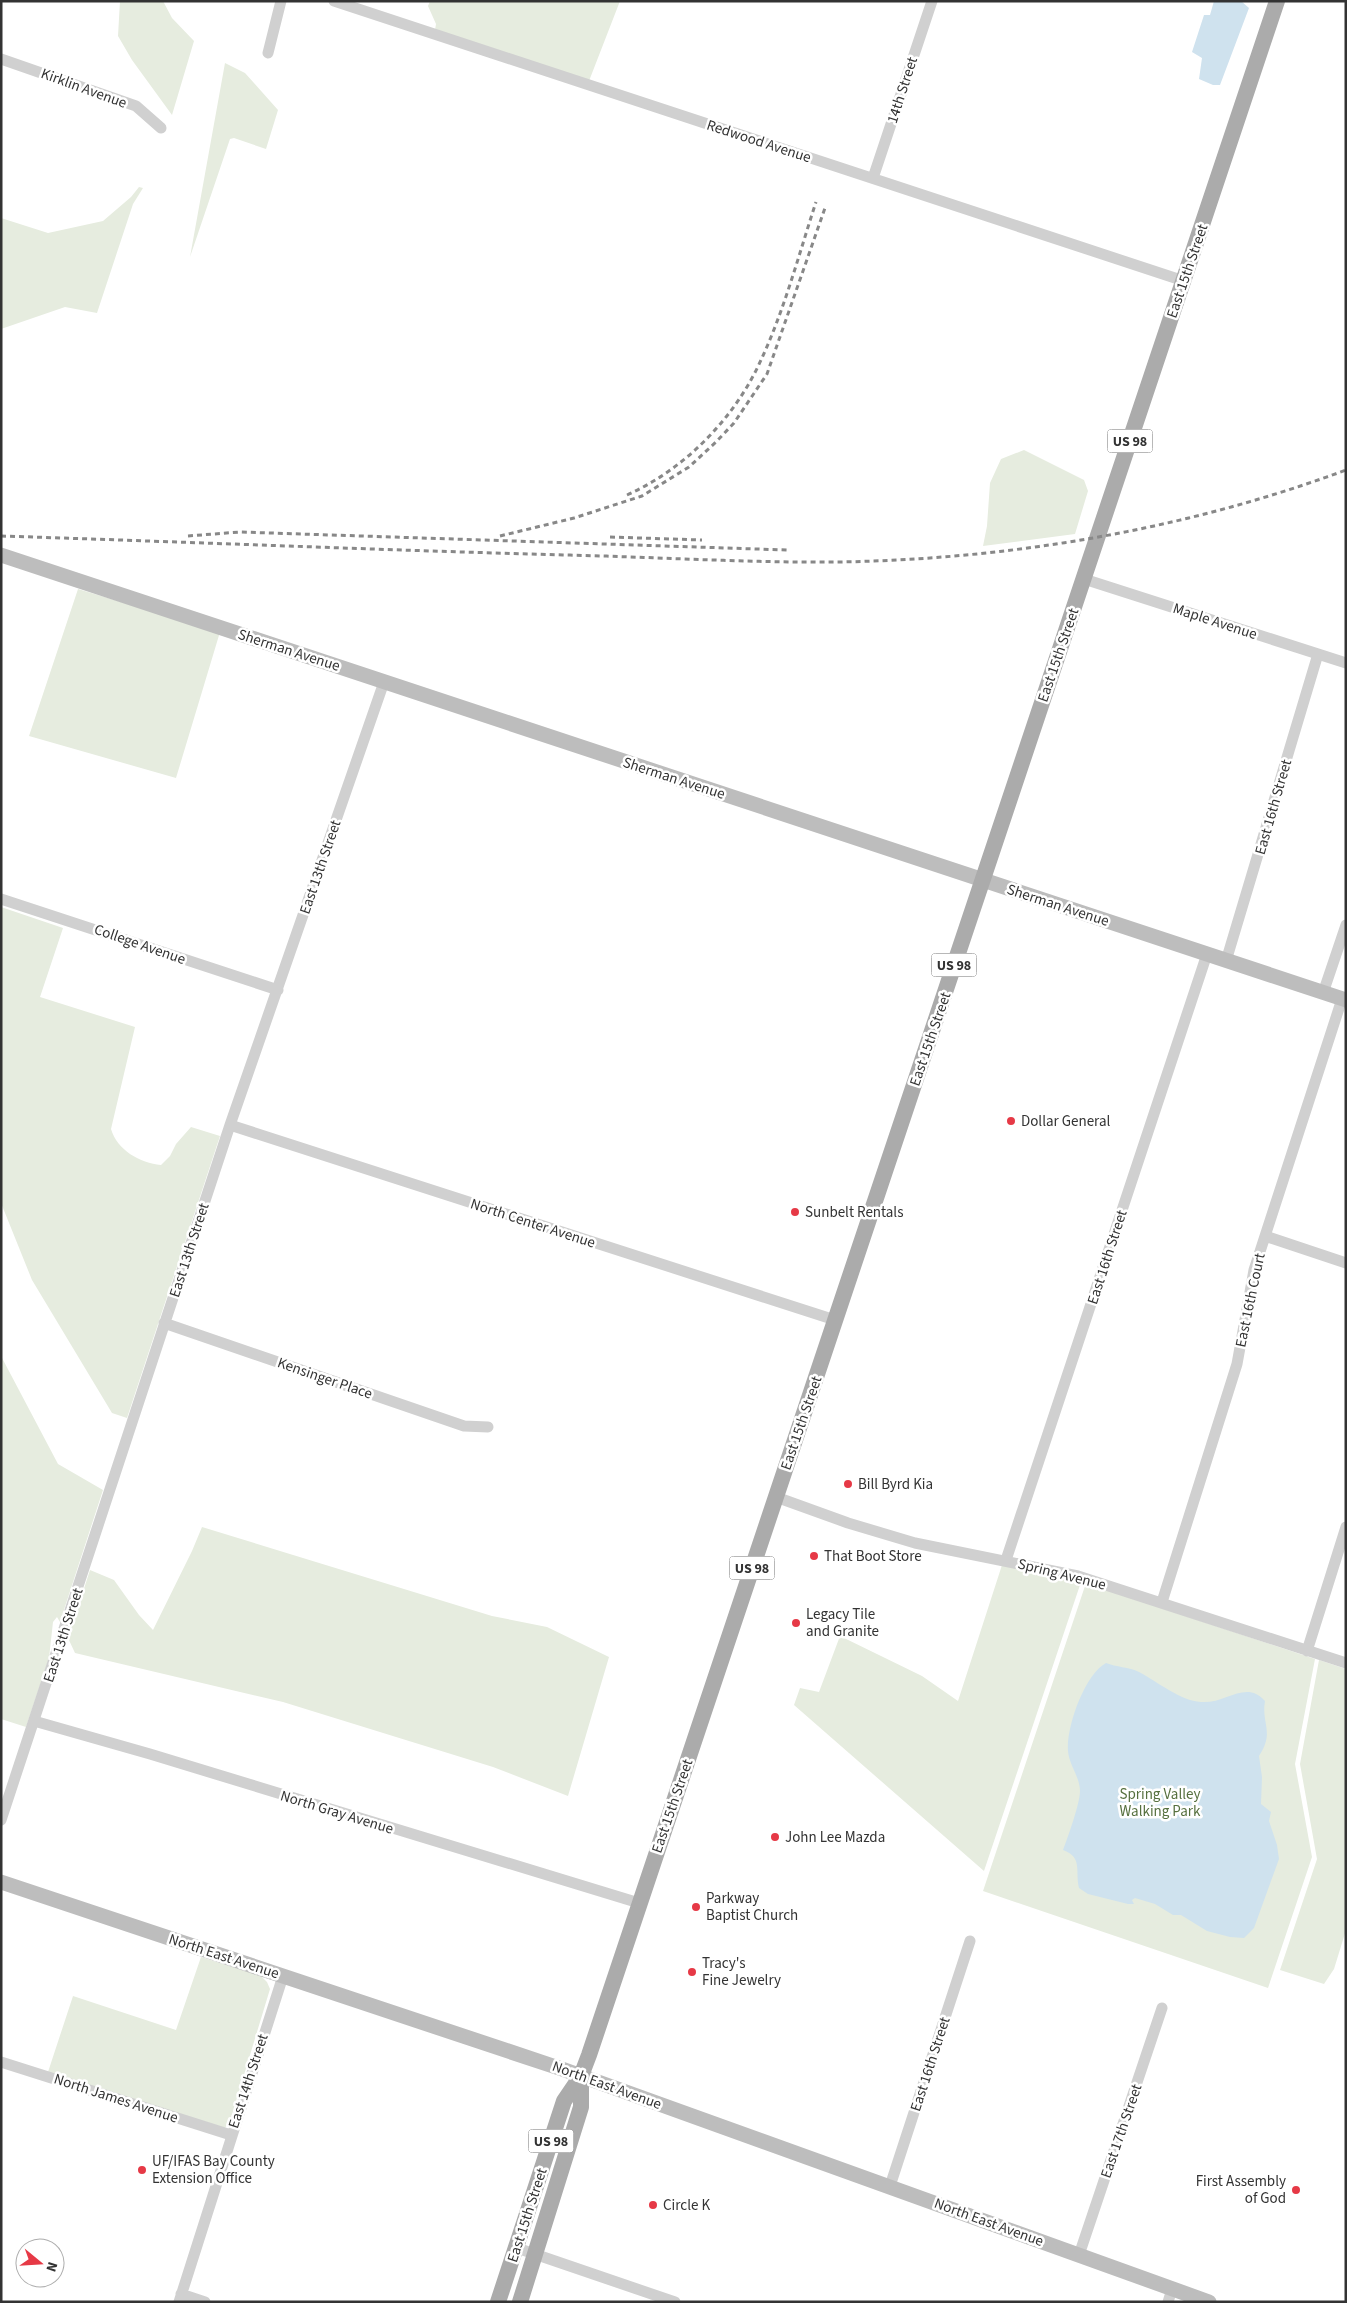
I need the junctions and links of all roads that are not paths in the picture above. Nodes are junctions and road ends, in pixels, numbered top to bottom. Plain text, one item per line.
1 (281, 1) edge
2 (334, 1) edge
3 (932, 1) edge
4 (1277, 1) edge
5 (268, 53) dead end
6 (1, 58) edge
7 (161, 128) dead end
8 (873, 178) junction
9 (1184, 281) junction
10 (1, 555) edge
11 (1084, 578) junction
12 (1318, 654) junction
13 (1346, 663) edge
14 (384, 682) junction
15 (983, 880) junction
16 (1, 899) edge
17 (1346, 925) edge
18 (1208, 954) junction
19 (1226, 961) junction
20 (278, 990) junction
21 (1323, 993) junction
22 (1344, 1000) edge
23 (230, 1125) junction
24 (1265, 1236) junction
25 (1346, 1263) edge
26 (835, 1320) junction
27 (164, 1323) junction
28 (488, 1427) dead end
29 (776, 1497) junction
30 (1346, 1527) edge
31 (1006, 1560) junction
32 (1162, 1602) junction
33 (1307, 1651) junction
34 (1346, 1663) edge
35 (34, 1721) junction
36 (1, 1820) edge
37 (1, 1882) edge
38 (639, 1903) junction
39 (970, 1942) dead end
40 (283, 1976) junction
41 (1162, 2008) dead end
42 (1, 2062) edge
43 (581, 2076) junction
44 (231, 2135) junction
45 (890, 2186) junction
46 (517, 2248) junction
47 (534, 2254) junction
48 (1078, 2255) junction
49 (1170, 2295) edge
50 (180, 2298) edge
51 (205, 2302) edge
52 (498, 2302) edge
53 (520, 2302) edge
54 (675, 2302) edge
55 (1209, 2302) edge

1 - 5 street
2 - 8 street, Redwood Avenue
3 - 8 street, 14th Street
4 - 9 main road, East 15th Street / US 98
6 - 7 street, Kirklin Avenue
8 - 9 street, Redwood Avenue
9 - 11 main road, East 15th Street / US 98
10 - 14 street, Sherman Avenue
11 - 12 street, Maple Avenue
11 - 15 main road, East 15th Street / US 98
12 - 13 street, Maple Avenue
12 - 19 street, East 16th Street
14 - 15 street, Sherman Avenue
14 - 20 street, East 13th Street
15 - 18 street, Sherman Avenue
15 - 26 main road, East 15th Street / US 98
16 - 20 street, College Avenue
17 - 21 street
18 - 19 street, Sherman Avenue
18 - 31 street, East 16th Street
19 - 21 street, Sherman Avenue
20 - 23 street, East 13th Street
21 - 22 street, Sherman Avenue
22 - 24 street, East 16th Court
23 - 26 street, North Center Avenue
23 - 27 street, East 13th Street
24 - 25 street
24 - 32 street, East 16th Court
26 - 29 main road, East 15th Street / US 98
27 - 28 street, Kensinger Place
27 - 35 street, East 13th Street
29 - 31 street, Spring Avenue
29 - 38 main road, East 15th Street / US 98
30 - 33 street
31 - 32 street, Spring Avenue
32 - 33 street, Spring Avenue
33 - 34 street, Spring Avenue
35 - 36 street, East 13th Street
35 - 38 street, North Gray Avenue
37 - 40 street, North East Avenue
38 - 43 main road, East 15th Street / US 98
39 - 45 street, East 16th Street
40 - 43 street, North East Avenue
40 - 44 street, East 14th Street
41 - 48 street, East 17th Street
42 - 44 street, North James Avenue
43 - 45 street, North East Avenue
43 - 46 main road, East 15th Street / US 98
43 - 47 main road, East 15th Street / US 98
44 - 50 street, East 14th Street
45 - 48 street, North East Avenue
46 - 47 street
46 - 52 main road, East 15th Street / US 98
47 - 53 main road, East 15th Street / US 98
47 - 54 street
48 - 49 street, North East Avenue
49 - 55 street, North East Avenue
50 - 51 street

